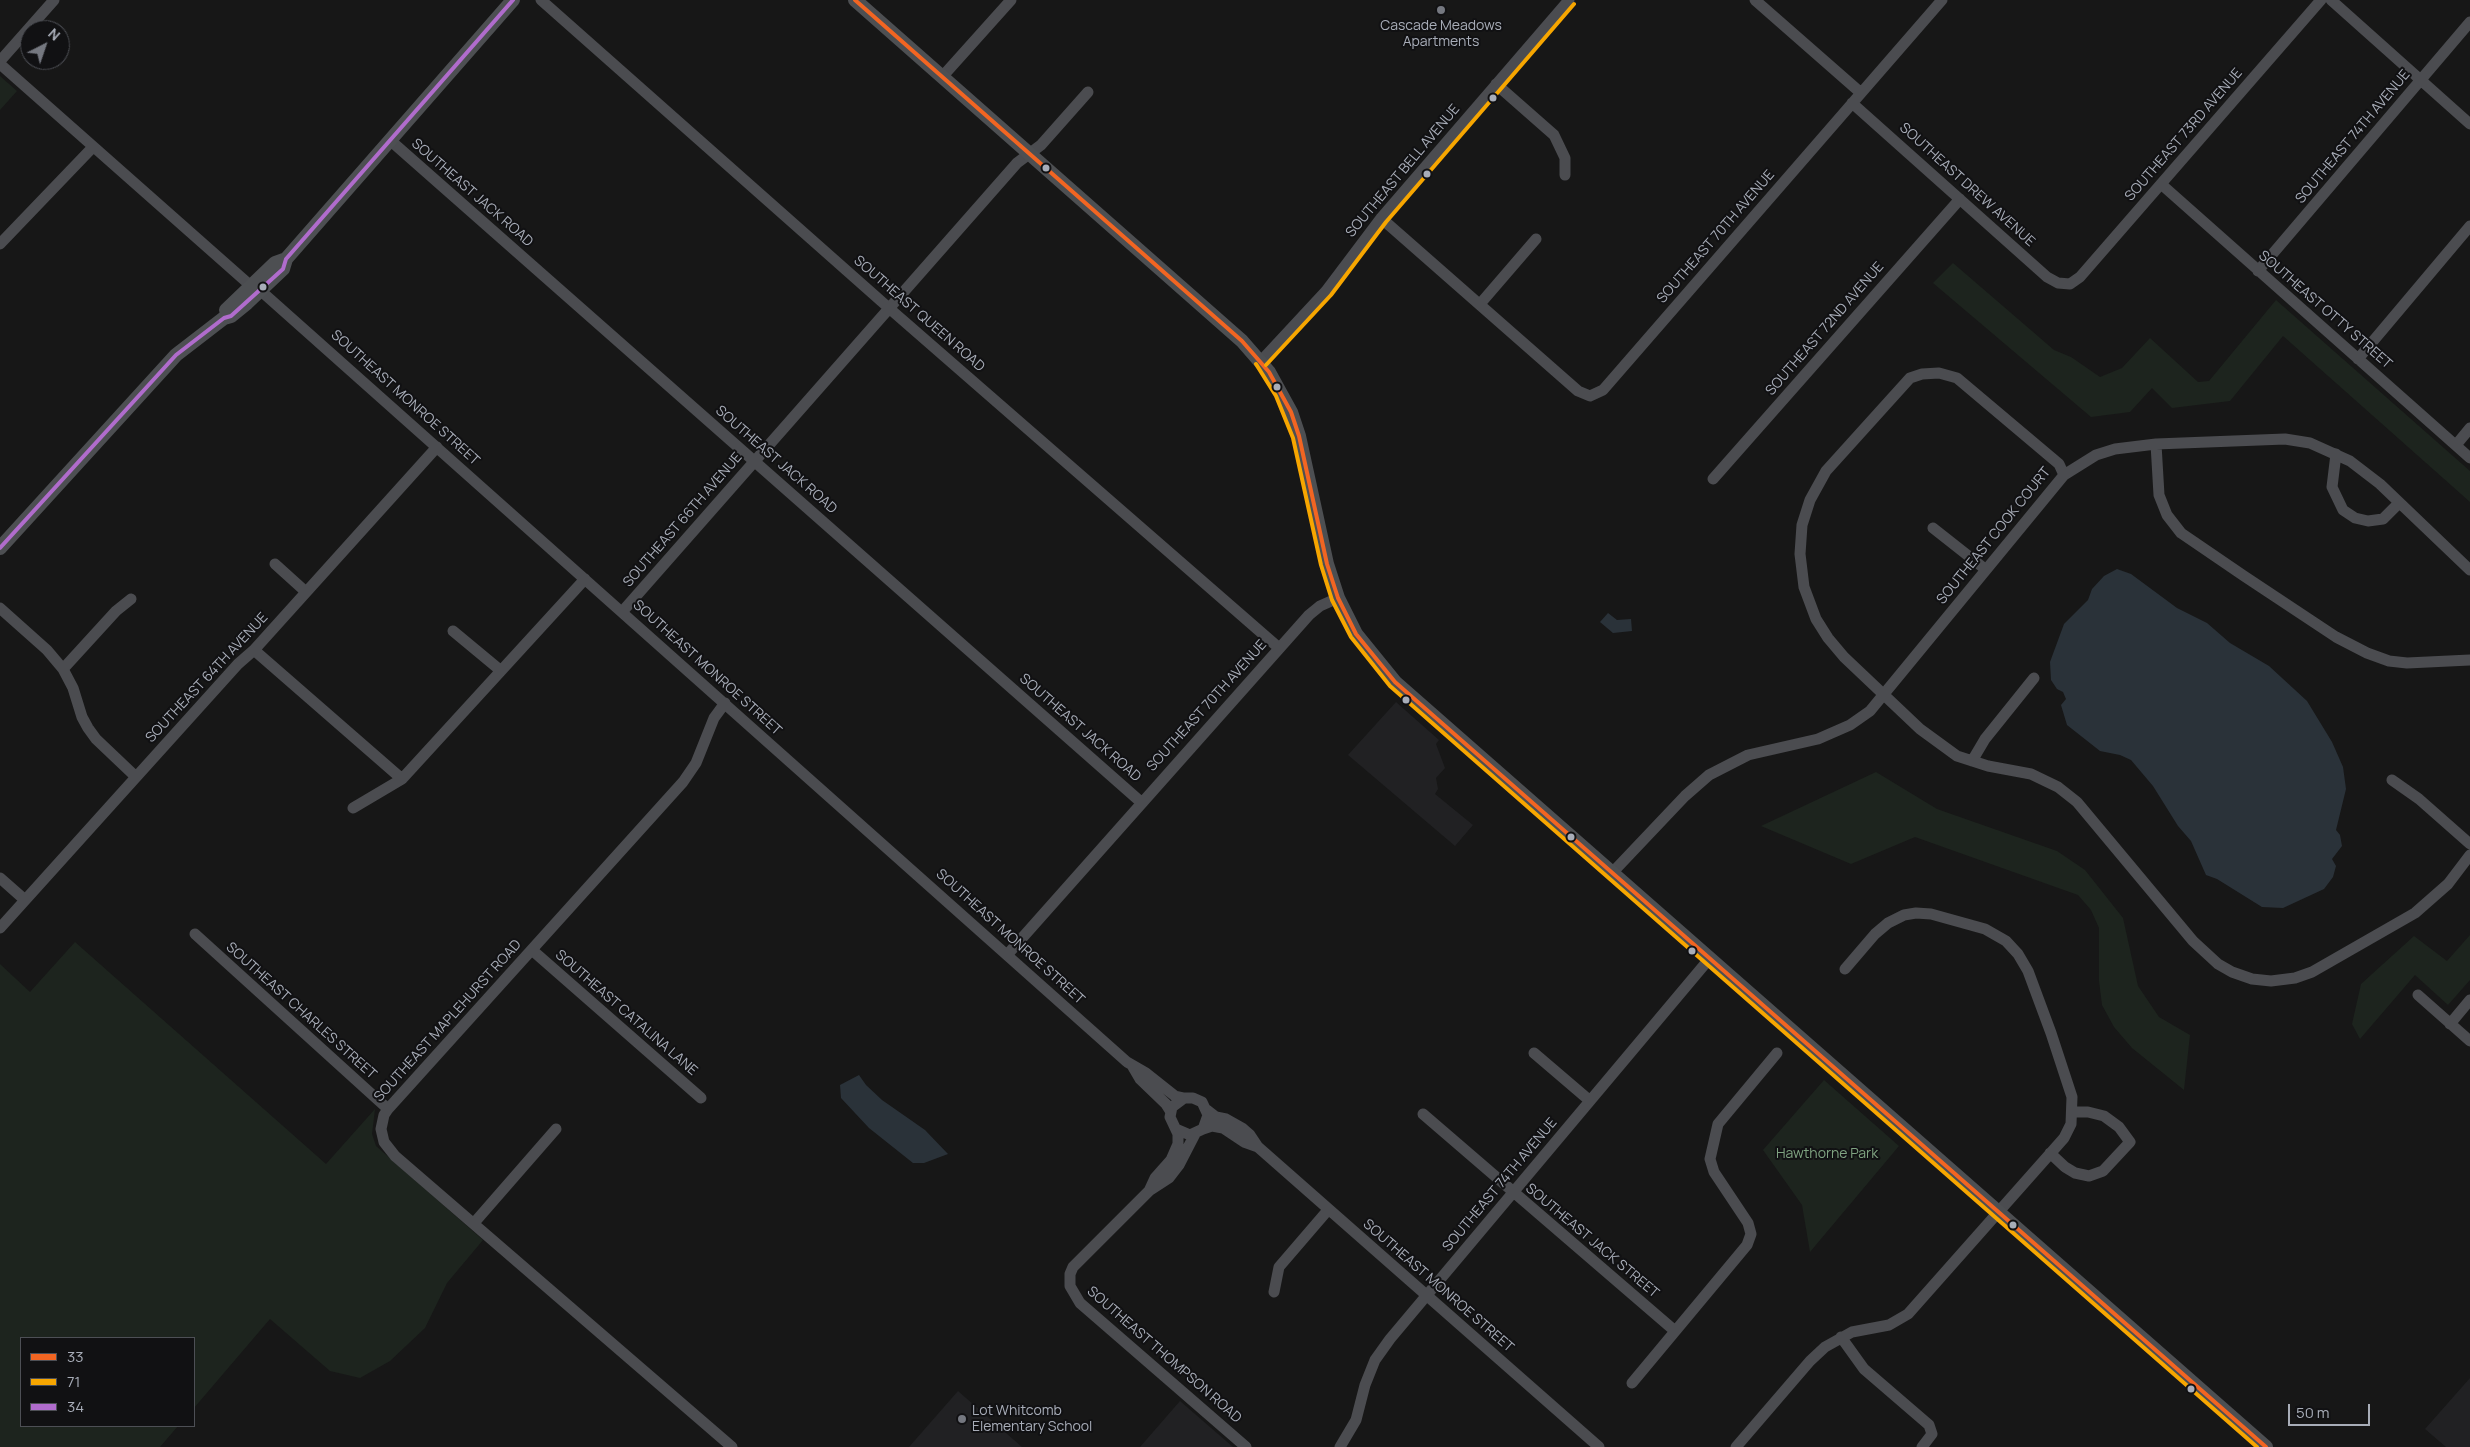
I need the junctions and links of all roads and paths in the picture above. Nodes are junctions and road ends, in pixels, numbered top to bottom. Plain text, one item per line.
1 (54, 0) edge
2 (513, 0) edge
3 (541, 0) edge
4 (855, 0) edge
5 (1012, 0) edge
6 (1569, 0) edge
7 (1756, 0) edge
8 (1941, 0) edge
9 (2321, 0) edge
10 (2331, 0) edge
11 (2470, 22) edge
12 (0, 62) edge
13 (942, 77) junction
14 (2421, 80) junction
15 (1496, 84) junction
16 (1088, 92) dead end
17 (1861, 93) junction
18 (1852, 104) junction
19 (2470, 124) edge
20 (391, 141) junction
21 (93, 147) junction
22 (1030, 154) junction
23 (1565, 175) dead end
24 (2161, 184) junction
25 (1960, 199) junction
26 (1381, 218) junction
27 (2470, 226) edge
28 (1536, 239) dead end
29 (0, 244) edge
30 (2258, 271) junction
31 (2065, 284) joint
32 (256, 289) junction
33 (1480, 304) junction
34 (890, 309) junction
35 (2358, 359) junction
36 (1261, 362) junction
37 (2470, 428) edge
38 (2156, 444) junction
39 (2456, 445) junction
40 (437, 447) junction
41 (2336, 454) junction
42 (2470, 458) edge
43 (754, 461) junction
44 (2064, 474) junction
45 (1713, 479) dead end
46 (2399, 503) junction
47 (1933, 528) dead end
48 (0, 548) edge
49 (275, 564) dead end
50 (1985, 569) junction
51 (2470, 570) edge
52 (585, 579) junction
53 (306, 592) junction
54 (1338, 598) junction
55 (131, 599) dead end
56 (0, 608) edge
57 (622, 612) junction
58 (453, 631) dead end
59 (1279, 648) junction
60 (254, 650) junction
61 (2470, 660) edge
62 (63, 669) junction
63 (500, 670) junction
64 (2034, 678) dead end
65 (1885, 695) junction
66 (725, 703) junction
67 (1972, 761) junction
68 (136, 777) junction
69 (402, 779) junction
70 (2392, 780) dead end
71 (1142, 803) junction
72 (353, 808) dead end
73 (2470, 844) edge
74 (2470, 855) edge
75 (1612, 873) junction
76 (0, 878) edge
77 (25, 900) junction
78 (0, 928) edge
79 (195, 934) dead end
80 (532, 950) junction
81 (1007, 955) junction
82 (1710, 958) junction
83 (1845, 969) dead end
84 (2418, 995) dead end
85 (2470, 1000) edge
86 (2450, 1024) junction
87 (2470, 1041) edge
88 (1534, 1053) dead end
89 (1777, 1053) dead end
90 (1133, 1067) junction
91 (701, 1098) dead end
92 (1184, 1098) junction
93 (1590, 1100) junction
94 (388, 1109) junction
95 (1207, 1110) junction
96 (1171, 1112) junction
97 (2073, 1112) junction
98 (1423, 1114) dead end
99 (556, 1129) dead end
100 (1176, 1130) junction
101 (1199, 1131) junction
102 (1258, 1147) junction
103 (2050, 1153) junction
104 (1149, 1191) junction
105 (1513, 1194) junction
106 (1328, 1210) junction
107 (1997, 1211) junction
108 (474, 1222) junction
109 (1274, 1292) dead end
110 (1427, 1296) junction
111 (1675, 1331) junction
112 (1841, 1337) junction
113 (1632, 1382) dead end
114 (732, 1447) edge
115 (1246, 1447) edge
116 (1340, 1447) edge
117 (1599, 1447) edge
118 (1736, 1447) edge
119 (1922, 1447) edge
120 (2266, 1447) edge

1 - 12 street
2 - 20 main road
3 - 34 street, SOUTHEAST QUEEN ROAD
4 - 13 main road
5 - 13 street
6 - 15 street, SOUTHEAST BELL AVENUE
7 - 17 street
8 - 17 street, SOUTHEAST 70TH AVENUE
9 - 24 street, SOUTHEAST 73RD AVENUE
10 - 14 street
11 - 14 street, SOUTHEAST 74TH AVENUE
12 - 21 street, SOUTHEAST MONROE STREET
13 - 22 main road
14 - 19 street
14 - 30 street, SOUTHEAST 74TH AVENUE
15 - 23 street
15 - 26 street, SOUTHEAST BELL AVENUE
16 - 22 street, SOUTHEAST 66TH AVENUE
17 - 18 street, SOUTHEAST 70TH AVENUE
18 - 25 street, SOUTHEAST DREW AVENUE
18 - 33 street, SOUTHEAST 70TH AVENUE
20 - 32 main road
20 - 43 street, SOUTHEAST JACK ROAD
21 - 29 street
21 - 32 street, SOUTHEAST MONROE STREET
22 - 34 street, SOUTHEAST 66TH AVENUE
22 - 36 main road
24 - 30 street, SOUTHEAST OTTY STREET
24 - 31 street, SOUTHEAST 73RD AVENUE
25 - 31 street, SOUTHEAST DREW AVENUE
25 - 45 street, SOUTHEAST 72ND AVENUE
26 - 33 street
26 - 36 street, SOUTHEAST BELL AVENUE
27 - 35 street
28 - 33 street
30 - 35 street, SOUTHEAST OTTY STREET
32 - 40 street, SOUTHEAST MONROE STREET
32 - 48 main road
34 - 43 street, SOUTHEAST 66TH AVENUE
34 - 59 street, SOUTHEAST QUEEN ROAD
35 - 39 street, SOUTHEAST OTTY STREET
36 - 54 main road
37 - 39 street
38 - 41 street, SOUTHEAST COOK COURT
38 - 44 street, SOUTHEAST COOK COURT
38 - 61 street
39 - 42 street, SOUTHEAST OTTY STREET
40 - 52 street, SOUTHEAST MONROE STREET
40 - 53 street, SOUTHEAST 64TH AVENUE
41 - 46 street, SOUTHEAST COOK COURT
41 - 46 street
43 - 57 street, SOUTHEAST 66TH AVENUE
43 - 71 street, SOUTHEAST JACK ROAD
44 - 50 street, SOUTHEAST COOK COURT
44 - 65 street
46 - 51 street, SOUTHEAST COOK COURT
47 - 50 street
49 - 53 street
50 - 65 street, SOUTHEAST COOK COURT
52 - 57 street, SOUTHEAST MONROE STREET
52 - 63 street
53 - 60 street, SOUTHEAST 64TH AVENUE
54 - 59 street, SOUTHEAST 70TH AVENUE
54 - 75 main road
55 - 62 street
56 - 62 street
57 - 66 street, SOUTHEAST MONROE STREET
58 - 63 street
59 - 71 street, SOUTHEAST 70TH AVENUE
60 - 68 street, SOUTHEAST 64TH AVENUE
60 - 69 street
62 - 68 street
63 - 69 street
64 - 67 street
65 - 67 street
65 - 75 street, SOUTHEAST COOK COURT
66 - 80 street, SOUTHEAST MAPLEHURST ROAD
66 - 81 street, SOUTHEAST MONROE STREET
67 - 74 street
68 - 77 street, SOUTHEAST 64TH AVENUE
69 - 72 street
70 - 73 street
71 - 81 street, SOUTHEAST 70TH AVENUE
75 - 82 main road
76 - 77 street
77 - 78 street, SOUTHEAST 64TH AVENUE
79 - 94 street, SOUTHEAST CHARLES STREET
80 - 91 street, SOUTHEAST CATALINA LANE
80 - 94 street, SOUTHEAST MAPLEHURST ROAD
81 - 90 street, SOUTHEAST MONROE STREET
82 - 93 street, SOUTHEAST 74TH AVENUE
82 - 107 main road
83 - 97 street
84 - 86 street
85 - 86 street
86 - 87 street
88 - 93 street
89 - 111 street
90 - 92 street, SOUTHEAST MONROE STREET
90 - 96 street, SOUTHEAST MONROE STREET
92 - 95 street
92 - 96 street
93 - 105 street, SOUTHEAST 74TH AVENUE
94 - 108 street, SOUTHEAST MAPLEHURST ROAD
95 - 101 street
95 - 102 street, SOUTHEAST MONROE STREET
96 - 100 street
97 - 103 street
97 - 103 street
98 - 105 street, SOUTHEAST JACK STREET
99 - 108 street
100 - 101 street
100 - 104 street
101 - 102 street, SOUTHEAST MONROE STREET
101 - 104 street
102 - 106 street, SOUTHEAST MONROE STREET
103 - 107 street
104 - 115 street, SOUTHEAST THOMPSON ROAD
105 - 110 street, SOUTHEAST 74TH AVENUE
105 - 111 street, SOUTHEAST JACK STREET
106 - 109 street
106 - 110 street, SOUTHEAST MONROE STREET
107 - 112 street
107 - 120 main road
108 - 114 street, SOUTHEAST MAPLEHURST ROAD
110 - 116 street, SOUTHEAST 74TH AVENUE
110 - 117 street, SOUTHEAST MONROE STREET
111 - 113 street
112 - 118 street
112 - 119 street

